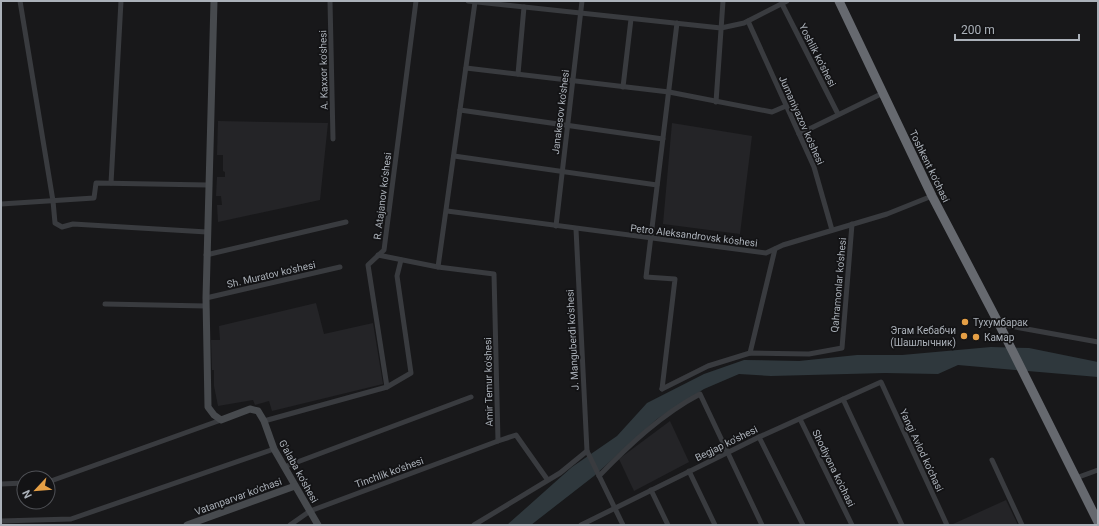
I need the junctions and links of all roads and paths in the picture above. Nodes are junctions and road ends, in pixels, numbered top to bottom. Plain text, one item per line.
1 (20, 1) edge
2 (121, 1) edge
3 (214, 1) edge
4 (330, 1) edge
5 (416, 1) edge
6 (468, 1) edge
7 (582, 1) edge
8 (723, 1) edge
9 (787, 1) edge
10 (839, 1) edge
11 (475, 2) edge
12 (782, 4) junction
13 (524, 7) junction
14 (581, 13) junction
15 (631, 18) junction
16 (748, 22) junction
17 (678, 24) junction
18 (721, 28) junction
19 (466, 68) junction
20 (518, 74) junction
21 (573, 80) junction
22 (623, 86) junction
23 (669, 92) junction
24 (883, 93) junction
25 (716, 102) junction
26 (786, 106) junction
27 (460, 110) junction
28 (838, 114) junction
29 (568, 125) junction
30 (799, 134) junction
31 (333, 139) dead end
32 (663, 139) junction
33 (454, 156) junction
34 (562, 172) junction
35 (111, 183) junction
36 (208, 185) junction
37 (657, 185) junction
38 (932, 196) junction
39 (53, 201) junction
40 (1, 204) edge
41 (447, 211) junction
42 (346, 222) dead end
43 (852, 224) junction
44 (556, 226) junction
45 (576, 229) junction
46 (832, 230) junction
47 (207, 232) junction
48 (650, 238) junction
49 (775, 249) junction
50 (206, 255) junction
51 (378, 255) junction
52 (401, 260) junction
53 (340, 267) dead end
54 (438, 267) junction
55 (206, 298) junction
56 (105, 304) dead end
57 (206, 306) junction
58 (999, 324) junction
59 (1098, 342) edge
60 (750, 353) junction
61 (882, 382) joint
62 (387, 387) junction
63 (471, 397) dead end
64 (843, 400) junction
65 (800, 419) junction
66 (221, 420) junction
67 (264, 421) junction
68 (759, 437) junction
69 (498, 441) junction
70 (274, 449) junction
71 (729, 452) junction
72 (588, 453) junction
73 (992, 460) dead end
74 (284, 467) junction
75 (1098, 470) edge
76 (689, 471) junction
77 (598, 474) junction
78 (1076, 478) junction
79 (56, 479) edge
80 (547, 479) junction
81 (16, 483) edge
82 (1, 484) edge
83 (295, 486) junction
84 (651, 490) junction
85 (615, 508) junction
86 (310, 511) junction
87 (1, 521) edge
88 (1098, 522) edge
89 (187, 525) edge
90 (290, 525) edge
91 (318, 525) edge
92 (474, 525) edge
93 (581, 525) edge
94 (623, 525) edge
95 (668, 525) edge
96 (715, 525) edge
97 (762, 525) edge
98 (803, 525) edge
99 (852, 525) edge
100 (902, 525) edge
101 (947, 525) edge
102 (1022, 525) edge

1 - 39 street
2 - 35 street
3 - 36 street
4 - 31 street, A. Kaxxor ko'shesi
5 - 51 street, R. Atajanov ko'shesi
6 - 11 street
7 - 14 street, Janakesov ko'shesi
8 - 18 street
9 - 12 street
10 - 24 highway, Toshkent ko'chasi
11 - 13 street
11 - 19 street
12 - 16 street
12 - 28 street, Yoshlik ko'shesi
13 - 14 street
13 - 20 street
14 - 15 street
14 - 21 street, Janakesov ko'shesi
15 - 17 street
15 - 22 street
16 - 18 street
16 - 26 street, Jumaniyazov ko'shesi
17 - 18 street
17 - 23 street
18 - 25 street
19 - 20 street
19 - 27 street
20 - 21 street
21 - 22 street
21 - 29 street, Janakesov ko'shesi
22 - 23 street
23 - 25 street
23 - 32 street
24 - 28 street
24 - 38 highway, Toshkent ko'chasi
25 - 26 street
26 - 30 street, Jumaniyazov ko'shesi
27 - 29 street
27 - 33 street
28 - 30 street
29 - 32 street
29 - 34 street, Janakesov ko'shesi
30 - 46 street, Jumaniyazov ko'shesi
32 - 37 street
33 - 34 street
33 - 41 street
34 - 37 street
34 - 44 street, Janakesov ko'shesi
35 - 36 street
35 - 39 street
36 - 47 street
37 - 48 street
38 - 43 street, Petro Aleksandrovsk kóshesi
38 - 58 highway, Toshkent ko'chasi
39 - 40 street
39 - 47 street
41 - 44 street, Petro Aleksandrovsk kóshesi
41 - 54 street
42 - 50 street
43 - 46 street, Petro Aleksandrovsk kóshesi
43 - 60 street, Qahramonlar ko'shesi
44 - 45 street, Petro Aleksandrovsk kóshesi
45 - 48 street, Petro Aleksandrovsk kóshesi
45 - 72 street, J. Manguberdi ko'shesi
46 - 49 street, Petro Aleksandrovsk kóshesi
47 - 50 street
48 - 49 street, Petro Aleksandrovsk kóshesi
48 - 60 street
49 - 60 street
50 - 55 street
51 - 52 street
51 - 62 street, R. Atajanov ko'shesi
52 - 54 street
52 - 62 street
53 - 55 street, Sh. Muratov ko'shesi
54 - 69 street, Amir Temur ko'shesi
55 - 57 street
56 - 57 street
57 - 66 street
58 - 59 street
58 - 78 highway, Toshkent ko'chasi
61 - 64 street, Begjap ko'shesi
61 - 101 street, Yangi Avlod ko'chasi
62 - 67 street
63 - 74 street
64 - 65 street, Begjap ko'shesi
64 - 100 street
65 - 68 street, Begjap ko'shesi
65 - 99 street, Shodiyona ko'chasi
66 - 67 street, G'alaba ko'shesi
66 - 79 street
67 - 70 street, G'alaba ko'shesi
68 - 71 street, Begjap ko'shesi
68 - 98 street
69 - 80 street, Amir Temur ko'shesi
69 - 86 street, Tinchlik ko'shesi
70 - 74 street, G'alaba ko'shesi
70 - 87 street
71 - 76 street, Begjap ko'shesi
71 - 77 street
71 - 97 street
72 - 77 street
72 - 80 street
73 - 102 street
74 - 83 street, G'alaba ko'shesi
75 - 78 street
76 - 84 street, Begjap ko'shesi
76 - 96 street
77 - 85 street
78 - 88 highway
80 - 92 street
81 - 82 street
83 - 86 street, G'alaba ko'shesi
83 - 89 street, Vatanparvar ko'chasi
84 - 85 street, Begjap ko'shesi
84 - 95 street
85 - 93 street, Begjap ko'shesi
85 - 94 street
86 - 90 street, Tinchlik ko'shesi
86 - 91 street, G'alaba ko'shesi

